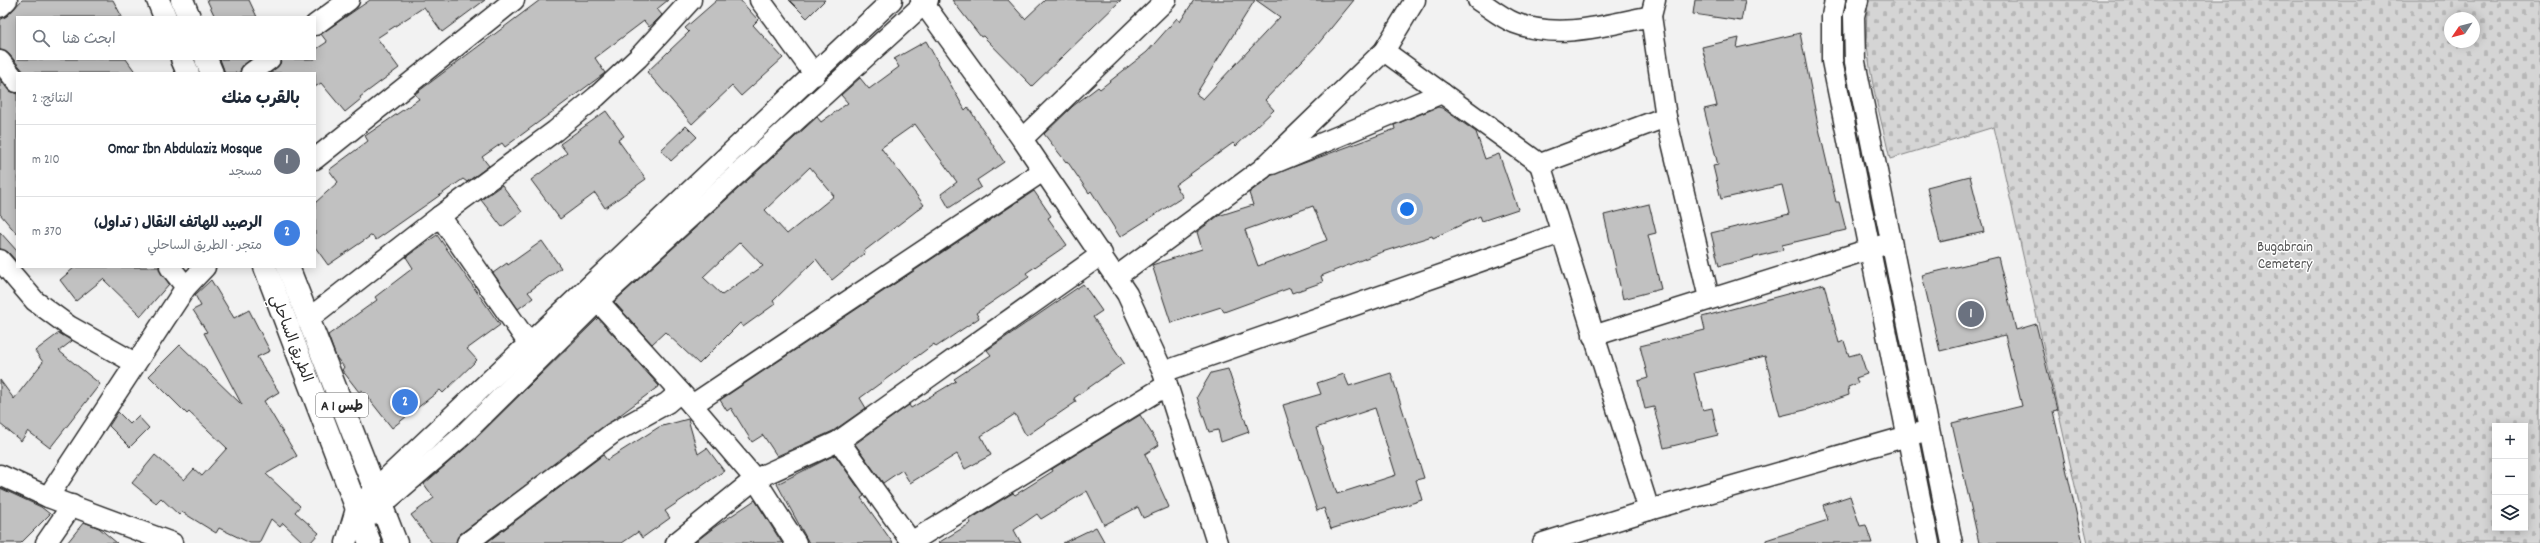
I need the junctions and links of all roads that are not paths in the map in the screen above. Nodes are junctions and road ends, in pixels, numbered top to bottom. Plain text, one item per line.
1 (7, 0) edge
2 (158, 0) edge
3 (182, 0) edge
4 (348, 0) edge
5 (514, 0) edge
6 (692, 0) edge
7 (760, 0) edge
8 (892, 0) edge
9 (1166, 0) edge
10 (1415, 0) edge
11 (1478, 0) edge
12 (1835, 0) edge
13 (1858, 0) edge
14 (925, 1) edge
15 (0, 7) edge
16 (1653, 8) edge
17 (165, 16) edge
18 (189, 16) edge
19 (316, 24) edge
20 (1384, 51) junction
21 (182, 60) edge
22 (206, 60) edge
23 (269, 60) edge
24 (0, 61) edge
25 (188, 72) edge
26 (212, 72) edge
27 (252, 72) edge
28 (815, 75) junction
29 (16, 81) edge
30 (1442, 93) junction
31 (1666, 117) junction
32 (1022, 139) junction
33 (316, 158) edge
34 (1540, 164) junction
35 (1262, 169) junction
36 (1043, 171) junction
37 (440, 216) junction
38 (1561, 234) junction
39 (1890, 243) junction
40 (1871, 249) junction
41 (1102, 254) junction
42 (0, 260) edge
43 (171, 268) edge
44 (204, 268) edge
45 (266, 268) edge
46 (288, 268) edge
47 (1116, 277) junction
48 (186, 287) junction
49 (1710, 298) junction
50 (598, 301) junction
51 (307, 320) junction
52 (1593, 336) junction
53 (529, 344) junction
54 (135, 363) junction
55 (1165, 378) junction
56 (686, 399) junction
57 (1928, 431) junction
58 (1908, 435) junction
59 (839, 440) junction
60 (0, 475) edge
61 (755, 479) junction
62 (48, 497) junction
63 (378, 498) junction
64 (72, 505) junction
65 (1649, 510) junction
66 (359, 516) junction
67 (46, 543) edge
68 (172, 543) edge
69 (346, 543) edge
70 (370, 543) edge
71 (396, 543) edge
72 (467, 543) edge
73 (676, 543) edge
74 (796, 543) edge
75 (911, 543) edge
76 (1216, 543) edge
77 (1543, 543) edge
78 (1929, 543) edge
79 (1952, 543) edge

1 - 15 street
2 - 17 highway
3 - 18 highway
4 - 19 street
5 - 33 street
6 - 37 street
7 - 28 street
8 - 28 street
9 - 32 street
10 - 20 street
11 - 16 street
12 - 40 street
13 - 39 street
14 - 32 street
14 - 50 street
16 - 31 street
20 - 30 street
20 - 35 street
21 - 25 highway
22 - 26 highway
23 - 27 street
24 - 29 street
28 - 53 street
30 - 34 street
30 - 35 street
31 - 34 street
31 - 49 street
32 - 36 street
34 - 38 street
35 - 47 street
36 - 41 street
36 - 56 street
37 - 51 street
37 - 53 street
38 - 52 street
38 - 55 street
39 - 40 street
39 - 57 street
40 - 49 street
40 - 58 street
41 - 47 street
41 - 59 street
42 - 54 street
43 - 48 street
44 - 48 street
45 - 66 highway, الطريق الساحلي / A 1 طس
46 - 51 highway, الطريق الساحلي / A 1 طس
47 - 55 street
48 - 54 street
49 - 52 street
50 - 56 street
50 - 63 street
51 - 63 highway, الطريق الساحلي / A 1 طس
52 - 65 street
53 - 63 street
54 - 62 street
55 - 75 street
55 - 76 street
56 - 61 street
56 - 72 street
57 - 58 street
57 - 79 street
58 - 65 street
58 - 78 street
59 - 61 street
59 - 75 street
60 - 62 street
61 - 73 street
61 - 74 street
62 - 64 street
63 - 66 street
63 - 71 highway, الطريق الساحلي / A 1 طس
64 - 67 street
64 - 68 street
65 - 77 street
66 - 69 street
66 - 70 highway, الطريق الساحلي / A 1 طس

